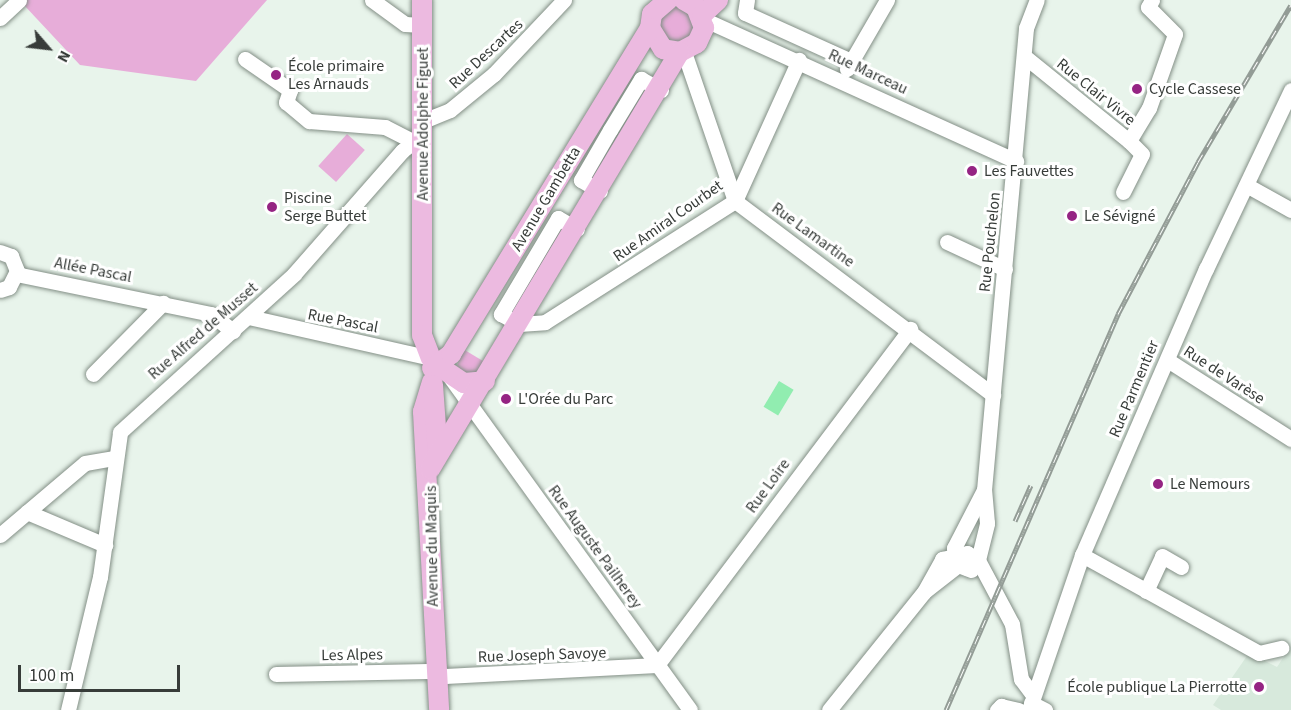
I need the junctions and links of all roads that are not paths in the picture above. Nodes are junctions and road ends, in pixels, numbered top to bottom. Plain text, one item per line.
1 (19, 0) edge
2 (372, 0) edge
3 (422, 0) edge
4 (564, 0) edge
5 (684, 0) edge
6 (718, 0) edge
7 (747, 0) edge
8 (886, 0) edge
9 (1037, 0) edge
10 (1152, 0) edge
11 (664, 1) edge
12 (702, 17) junction
13 (0, 18) edge
14 (423, 26) junction
15 (650, 28) junction
16 (682, 52) junction
17 (1024, 56) junction
18 (245, 59) dead end
19 (799, 60) junction
20 (851, 60) junction
21 (841, 80) junction
22 (661, 90) junction
23 (1291, 90) edge
24 (602, 125) junction
25 (419, 132) junction
26 (1129, 141) junction
27 (1016, 161) junction
28 (1248, 186) junction
29 (600, 191) junction
30 (1123, 192) dead end
31 (735, 201) junction
32 (1291, 210) edge
33 (947, 242) dead end
34 (0, 252) edge
35 (1005, 269) junction
36 (16, 274) junction
37 (0, 290) edge
38 (163, 303) junction
39 (249, 317) junction
40 (519, 324) junction
41 (910, 329) junction
42 (233, 331) junction
43 (1169, 361) junction
44 (436, 369) junction
45 (93, 374) dead end
46 (485, 381) junction
47 (993, 394) junction
48 (470, 404) junction
49 (1291, 439) edge
50 (112, 458) junction
51 (434, 462) junction
52 (984, 490) junction
53 (27, 512) junction
54 (0, 535) edge
55 (105, 545) junction
56 (1082, 555) junction
57 (964, 560) junction
58 (1181, 567) dead end
59 (1146, 591) junction
60 (1281, 648) dead end
61 (1019, 663) junction
62 (657, 665) junction
63 (276, 674) dead end
64 (434, 674) junction
65 (1039, 676) junction
66 (1031, 706) edge
67 (68, 710) edge
68 (429, 710) edge
69 (439, 710) edge
70 (690, 710) edge
71 (829, 710) edge
72 (997, 710) edge

1 - 13 street
2 - 14 street
3 - 14 main road, Avenue Adolphe Figuet
4 - 25 street, Rue Descartes
5 - 12 main road
6 - 12 main road
7 - 20 street
8 - 20 street
9 - 17 street, Rue Pouchelon
10 - 26 street, Rue Clair Vivre
11 - 15 main road, Avenue Gambetta
12 - 16 main road
12 - 19 street, Rue Marceau
14 - 25 main road, Avenue Adolphe Figuet
15 - 16 main road
15 - 24 main road, Avenue Gambetta
16 - 22 main road
16 - 31 street
17 - 26 street, Rue Clair Vivre
17 - 27 street, Rue Pouchelon
18 - 25 street
19 - 21 street, Rue Marceau
19 - 31 street, Rue Amiral Courbet
20 - 21 street
21 - 27 street, Rue Marceau
22 - 24 street
22 - 29 main road
23 - 28 street, Rue Parmentier
24 - 29 street
24 - 44 main road, Avenue Gambetta
25 - 39 street, Rue Alfred de Musset
25 - 44 main road, Avenue Adolphe Figuet
26 - 30 street
27 - 35 street, Rue Pouchelon
28 - 32 street
28 - 43 street, Rue Parmentier
29 - 40 main road
31 - 40 street, Rue Amiral Courbet
31 - 41 street, Rue Lamartine
33 - 35 street
34 - 36 street
35 - 47 street, Rue Pouchelon
36 - 37 street
36 - 38 street, Allée Pascal
38 - 42 street, Allée Pascal
38 - 45 street
39 - 42 street, Rue Alfred de Musset
39 - 44 street, Rue Pascal
40 - 46 main road
41 - 47 street, Rue Lamartine
41 - 62 street, Rue Loire
42 - 50 street, Rue Alfred de Musset
43 - 49 street, Rue de Varèse
43 - 56 street, Rue Parmentier
44 - 46 main road
44 - 48 street
44 - 51 main road, Avenue du Maquis
46 - 48 main road
47 - 52 street, Rue Pouchelon
48 - 51 main road
48 - 62 street, Rue Auguste Pailherey
50 - 53 street
50 - 55 street, Rue Alfred de Musset
51 - 64 main road, Avenue du Maquis
52 - 57 street
52 - 57 street
53 - 54 street
53 - 55 street
55 - 67 street, Rue Alfred de Musset
56 - 59 street
56 - 65 street, Rue Parmentier
57 - 61 street
57 - 71 street
58 - 59 street
59 - 60 street
61 - 65 street
61 - 66 street
62 - 64 street, Rue Joseph Savoye
62 - 70 street, Rue Auguste Pailherey
63 - 64 street, Les Alpes
64 - 68 main road, Avenue du Maquis
64 - 69 main road, Avenue du Maquis
65 - 66 street, Rue Parmentier
66 - 72 street

